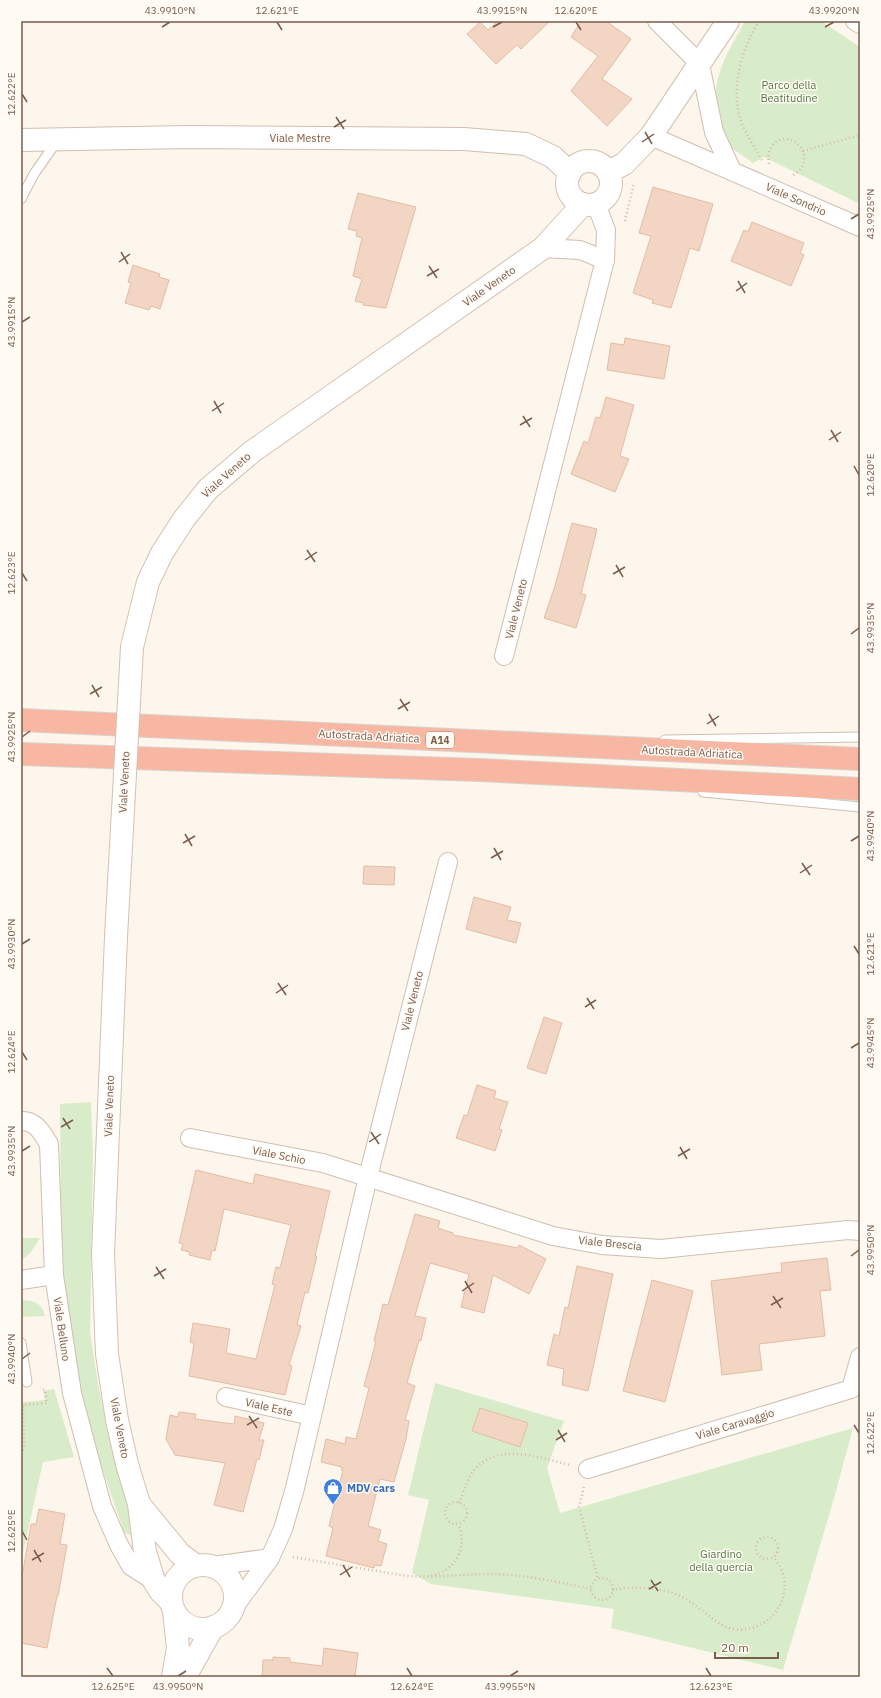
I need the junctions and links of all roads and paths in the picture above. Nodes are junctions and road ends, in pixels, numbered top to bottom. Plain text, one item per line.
1 (657, 21) edge
2 (728, 21) edge
3 (760, 21) edge
4 (855, 21) edge
5 (860, 24) edge
6 (700, 64) junction
7 (860, 135) edge
8 (651, 136) junction
9 (58, 139) junction
10 (21, 140) edge
11 (804, 151) junction
12 (763, 162) junction
13 (769, 164) junction
14 (775, 167) dead end
15 (732, 171) junction
16 (608, 172) junction
17 (787, 172) dead end
18 (570, 173) junction
19 (793, 175) junction
20 (636, 176) dead end
21 (800, 178) dead end
22 (755, 181) junction
23 (21, 199) edge
24 (590, 204) junction
25 (623, 226) dead end
26 (860, 227) edge
27 (543, 248) junction
28 (605, 260) junction
29 (504, 656) dead end
30 (21, 720) edge
31 (860, 738) edge
32 (479, 742) junction
33 (21, 754) edge
34 (860, 759) edge
35 (479, 770) junction
36 (860, 788) edge
37 (677, 789) dead end
38 (693, 791) dead end
39 (860, 806) edge
40 (448, 862) dead end
41 (21, 1121) edge
42 (190, 1138) dead end
43 (368, 1177) junction
44 (860, 1230) edge
45 (54, 1275) junction
46 (21, 1280) edge
47 (21, 1343) edge
48 (860, 1357) edge
49 (27, 1382) joint
50 (226, 1397) dead end
51 (312, 1416) junction
52 (21, 1454) edge
53 (588, 1469) junction
54 (460, 1503) junction
55 (139, 1504) junction
56 (459, 1524) junction
57 (119, 1545) junction
58 (145, 1552) junction
59 (290, 1556) dead end
60 (773, 1557) junction
61 (270, 1558) junction
62 (196, 1562) junction
63 (424, 1577) junction
64 (598, 1579) junction
65 (154, 1581) junction
66 (591, 1589) junction
67 (612, 1590) junction
68 (172, 1607) junction
69 (232, 1610) junction
70 (213, 1627) junction
71 (172, 1677) edge
72 (185, 1677) edge

1 - 6 street
2 - 6 main road
3 - 12 path
4 - 5 street
6 - 8 main road
6 - 15 street
7 - 11 path
8 - 15 street, Viale Sondrio
8 - 16 main road
9 - 10 main road, Viale Mestre
9 - 18 main road, Viale Mestre
9 - 23 lane
11 - 13 path
11 - 19 path
12 - 13 path
12 - 22 path
13 - 14 path
15 - 22 street, Viale Sondrio
16 - 18 main road
16 - 24 main road, Viale Veneto
17 - 19 path
18 - 24 main road, Viale Veneto
19 - 21 path
20 - 25 path
22 - 26 street, Viale Sondrio
24 - 27 main road, Viale Veneto
24 - 28 street, Viale Veneto
27 - 28 street
27 - 55 main road, Viale Veneto, bridge
28 - 29 street, Viale Veneto
30 - 32 highway, Autostrada Adriatica / A14
31 - 32 lane
32 - 34 highway, Autostrada Adriatica / A14
33 - 35 highway
35 - 36 highway
35 - 37 lane
38 - 39 lane
40 - 43 street, Viale Veneto
41 - 45 street, Viale Belluno
42 - 43 street, Viale Schio
43 - 44 street, Viale Brescia
43 - 51 street, Viale Veneto
45 - 46 street
45 - 57 street, Viale Belluno
47 - 49 lane
48 - 53 street, Viale Caravaggio
49 - 52 path
50 - 51 street, Viale Este
51 - 61 street, Viale Veneto
53 - 54 path
53 - 64 path
54 - 56 path
54 - 56 path
55 - 58 main road, Viale Veneto
55 - 62 main road, Viale Veneto
56 - 63 path
57 - 58 street
57 - 65 street, Viale Belluno
58 - 62 main road
58 - 65 main road, Viale Veneto
59 - 63 path
60 - 60 path
60 - 67 path
61 - 62 street
61 - 69 street, Viale Veneto
62 - 68 main road
62 - 69 main road
63 - 66 path
64 - 66 path
64 - 67 path
65 - 68 main road, Viale Veneto
66 - 67 path
68 - 70 main road
68 - 71 main road
69 - 70 main road
70 - 72 main road

